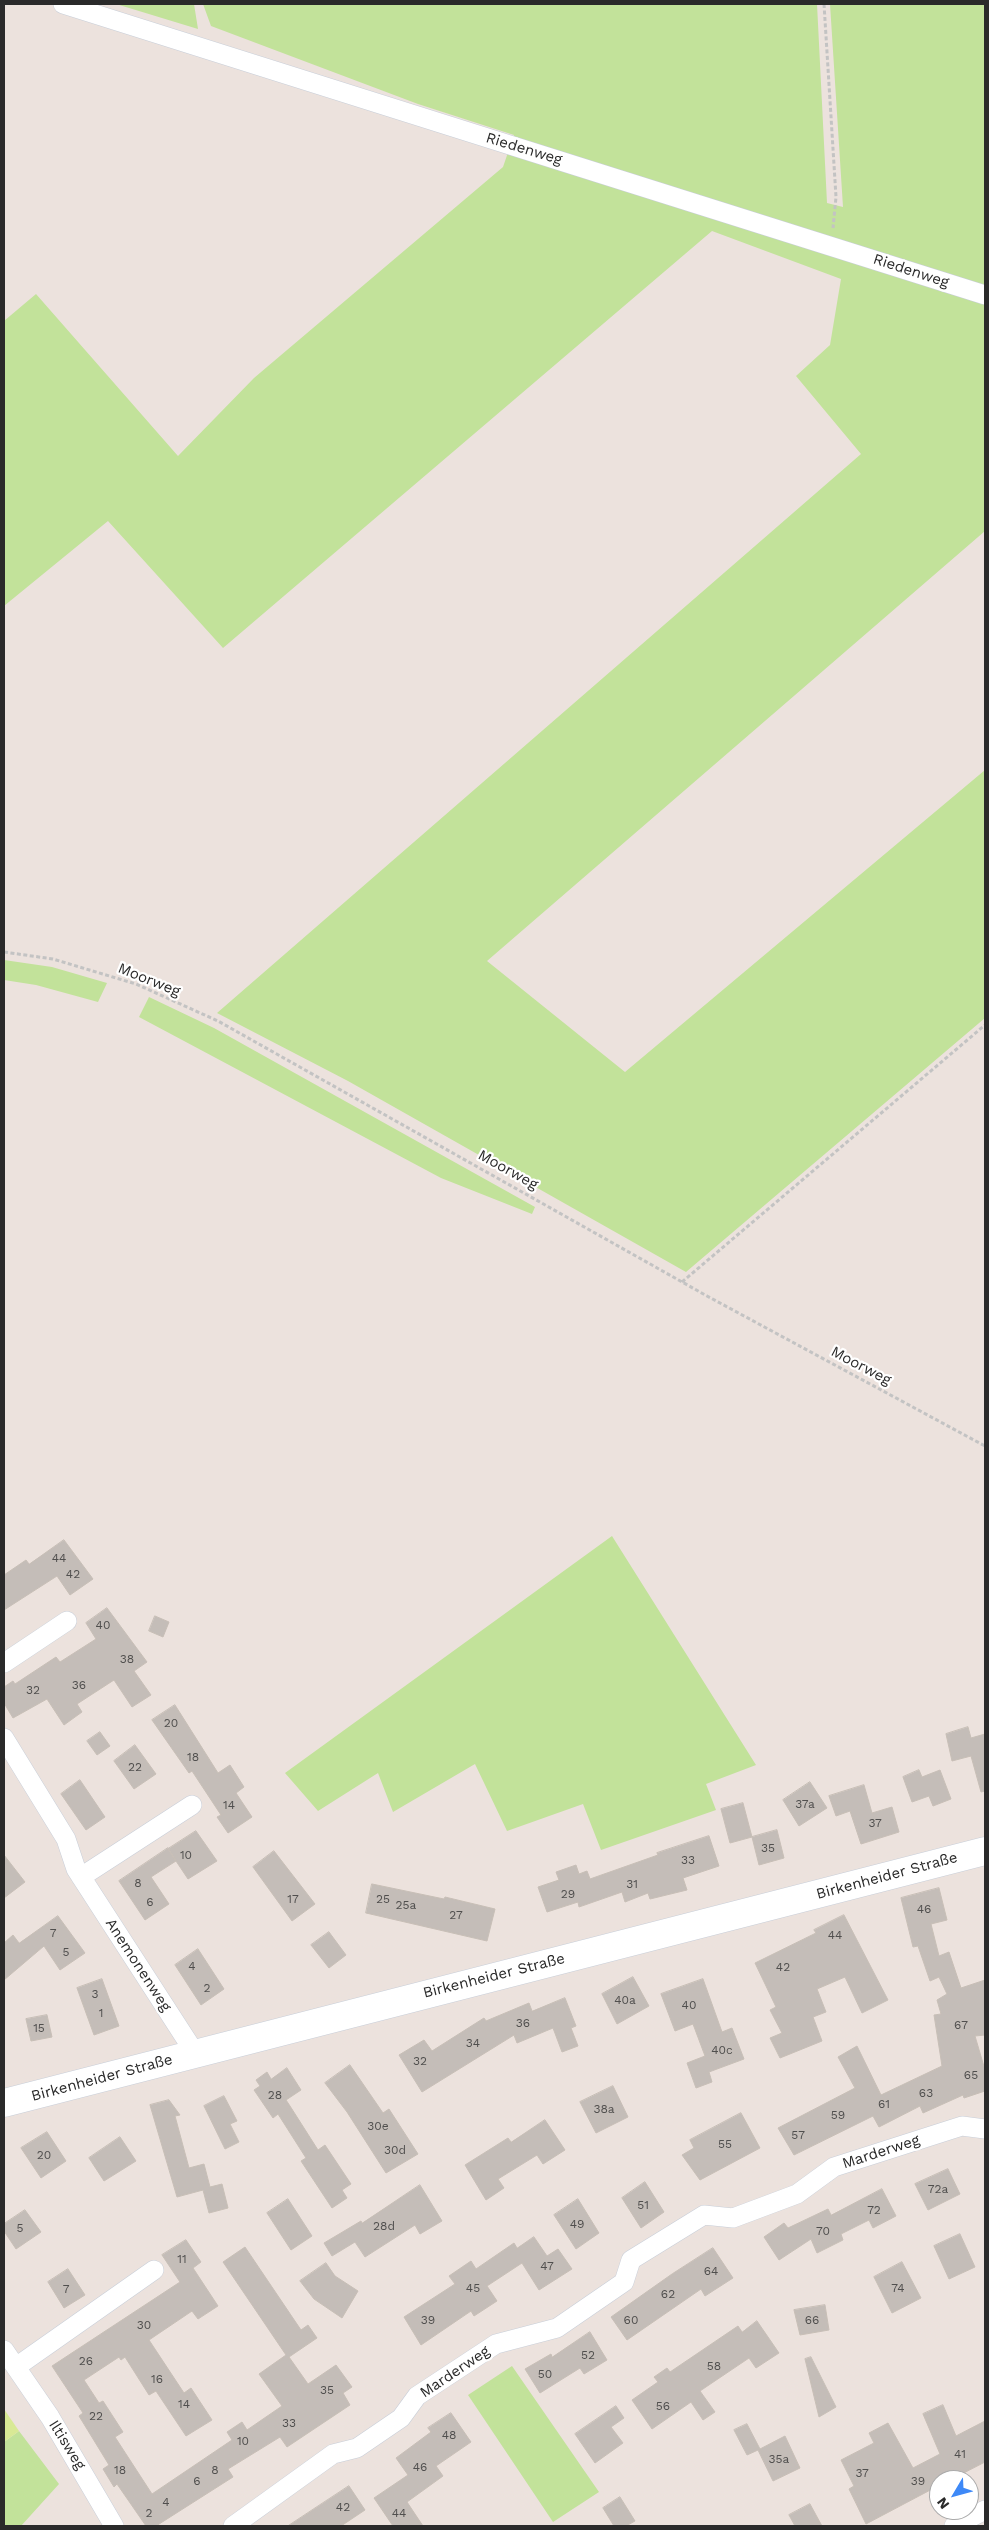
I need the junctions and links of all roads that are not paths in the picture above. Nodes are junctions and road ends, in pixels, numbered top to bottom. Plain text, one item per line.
1 (63, 4) edge
2 (985, 296) edge
3 (67, 1621) dead end
4 (4, 1663) edge
5 (4, 1738) edge
6 (192, 1804) dead end
7 (985, 1851) edge
8 (81, 1877) junction
9 (195, 2053) junction
10 (4, 2103) edge
11 (985, 2129) edge
12 (154, 2270) dead end
13 (4, 2350) edge
14 (16, 2367) junction
15 (985, 2510) edge
16 (114, 2526) edge
17 (233, 2526) edge
18 (954, 2526) edge

1 - 2 street, Riedenweg
3 - 4 street
5 - 8 street, Anemonenweg
6 - 8 street
7 - 9 street, Birkenheider Straße
8 - 9 street, Anemonenweg
9 - 10 street, Birkenheider Straße
11 - 17 street, Marderweg
12 - 14 street
13 - 14 street, Iltisweg
14 - 16 street, Iltisweg
15 - 18 street

